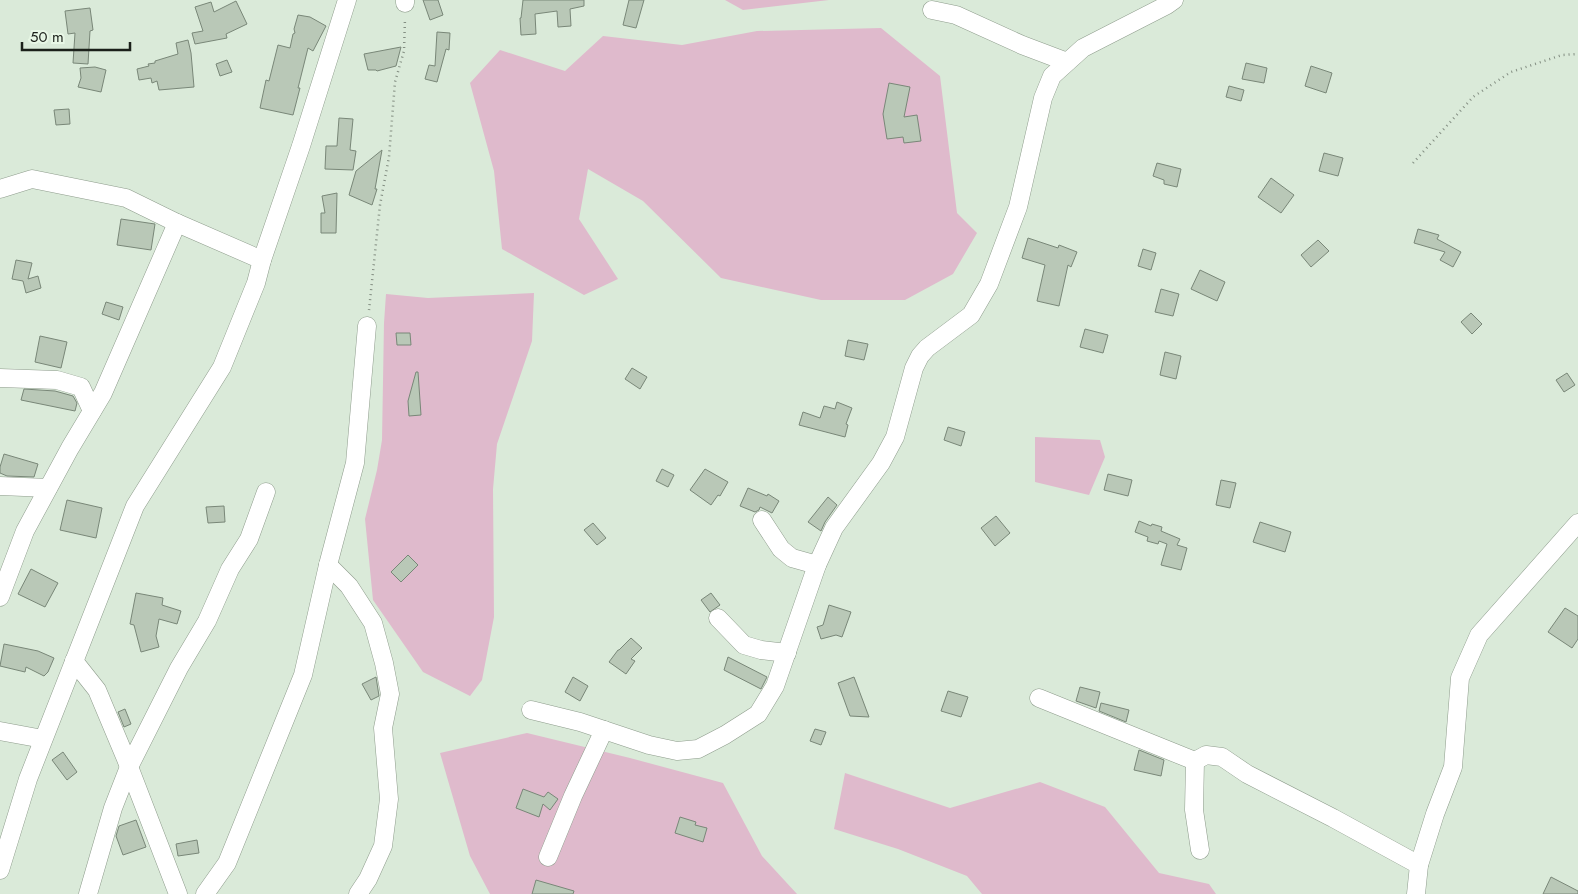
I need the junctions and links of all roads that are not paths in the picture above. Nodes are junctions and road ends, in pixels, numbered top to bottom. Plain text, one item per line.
1 (347, 0) edge
2 (1174, 0) edge
3 (932, 10) dead end
4 (1067, 62) junction
5 (0, 189) edge
6 (177, 223) junction
7 (262, 260) junction
8 (367, 326) road end
9 (0, 378) edge
10 (92, 411) junction
11 (0, 486) edge
12 (48, 488) junction
13 (266, 492) dead end
14 (762, 520) dead end
15 (1578, 524) edge
16 (328, 565) junction
17 (817, 565) junction
18 (0, 597) edge
19 (718, 618) dead end
20 (786, 653) junction
21 (74, 661) junction
22 (1039, 698) dead end
23 (531, 710) dead end
24 (604, 730) junction
25 (0, 731) edge
26 (43, 739) junction
27 (1195, 761) junction
28 (129, 767) junction
29 (1200, 850) dead end
30 (548, 857) dead end
31 (1418, 865) junction
32 (0, 870) edge
33 (88, 894) edge
34 (178, 894) edge
35 (205, 894) edge
36 (358, 894) edge
37 (1416, 894) edge

1 - 7 street
2 - 4 street
3 - 4 street
4 - 17 street
5 - 6 street
6 - 7 street
6 - 10 street
7 - 21 street
8 - 16 street
9 - 10 street
10 - 12 street
11 - 12 street
12 - 18 street
13 - 28 street
14 - 17 street
15 - 31 street
16 - 35 street
16 - 36 street
17 - 20 street
19 - 20 street
20 - 24 street
21 - 26 street
21 - 28 street
22 - 27 street
23 - 24 street
24 - 30 street
25 - 26 street
26 - 32 street
27 - 29 street
27 - 31 street
28 - 33 street
28 - 34 street
31 - 37 street

